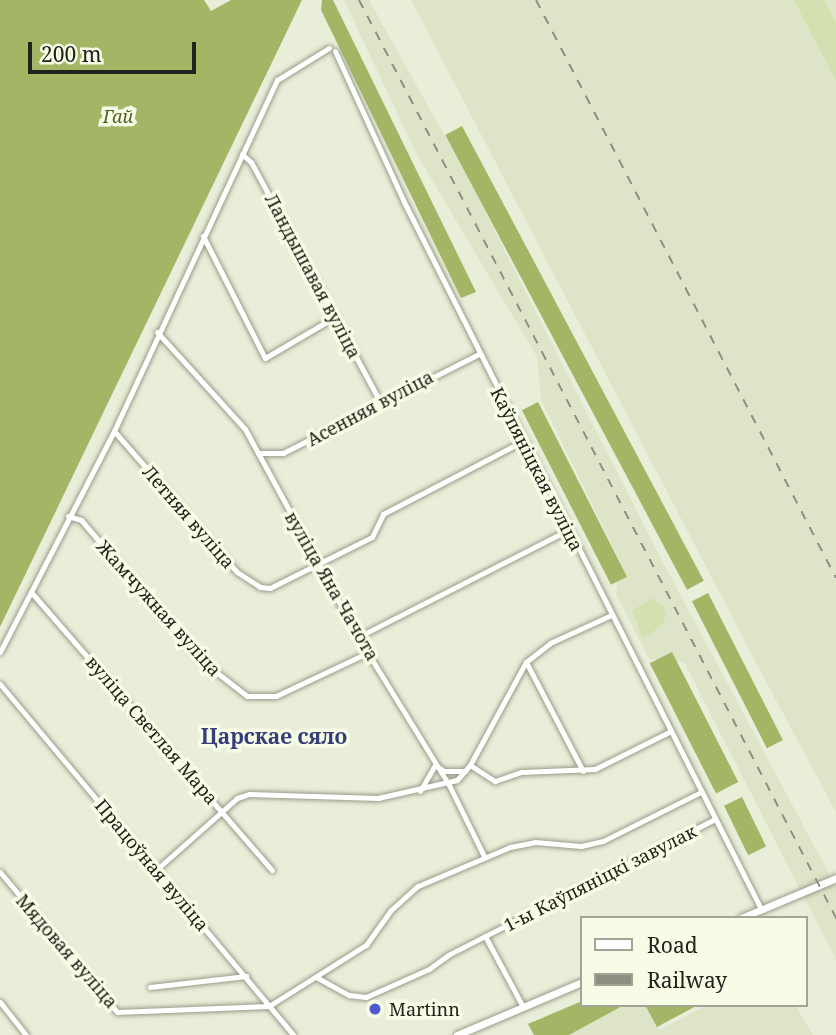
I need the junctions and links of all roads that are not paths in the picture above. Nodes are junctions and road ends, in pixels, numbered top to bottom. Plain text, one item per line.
1 (242, 154) junction
2 (203, 236) junction
3 (335, 317) junction
4 (157, 332) junction
5 (480, 354) junction
6 (380, 402) junction
7 (114, 431) junction
8 (523, 441) junction
9 (258, 453) junction
10 (68, 516) junction
11 (568, 530) junction
12 (318, 565) junction
13 (31, 592) junction
14 (609, 616) junction
15 (358, 637) junction
16 (0, 652) edge
17 (369, 652) junction
18 (526, 662) junction
19 (0, 684) edge
20 (0, 696) edge
21 (10, 697) junction
22 (671, 731) junction
23 (435, 765) junction
24 (470, 765) junction
25 (466, 771) junction
26 (583, 771) junction
27 (449, 785) junction
28 (701, 792) junction
29 (417, 793) junction
30 (223, 811) junction
31 (715, 819) junction
32 (484, 856) junction
33 (156, 870) junction
34 (272, 870) dead end
35 (0, 872) edge
36 (836, 878) edge
37 (761, 909) junction
38 (745, 916) edge
39 (485, 936) junction
40 (246, 976) junction
41 (316, 977) junction
42 (580, 983) edge
43 (150, 987) dead end
44 (0, 1002) edge
45 (269, 1006) junction
46 (523, 1007) junction
47 (26, 1035) edge
48 (293, 1035) edge
49 (457, 1035) edge

1 - 2 street
1 - 3 street, Ландышавая вуліца
1 - 5 street, Каўпяніцкая вуліца
2 - 3 street
2 - 4 street
3 - 6 street, Ландышавая вуліца
4 - 7 street
4 - 9 street, вуліца Яна Чачота
5 - 6 street, Асенняя вуліца
5 - 8 street, Каўпяніцкая вуліца
6 - 9 street, Асенняя вуліца
7 - 10 street
7 - 12 street, Летняя вуліца
8 - 11 street, Каўпяніцкая вуліца
8 - 12 street, Летняя вуліца
9 - 12 street, вуліца Яна Чачота
10 - 13 street
10 - 17 street, Жамчужная вуліца
11 - 14 street, Каўпяніцкая вуліца
11 - 15 street
12 - 15 street, вуліца Яна Чачота
13 - 16 street
13 - 30 street, вуліца Светлая Мара
14 - 18 street
14 - 22 street, Каўпяніцкая вуліца
15 - 17 street, вуліца Яна Чачота
17 - 23 street, вуліца Яна Чачота
18 - 24 street
18 - 26 street
19 - 21 street, Працоўная вуліца
20 - 21 street
21 - 33 street, Працоўная вуліца
22 - 26 street
22 - 28 street, Каўпяніцкая вуліца
23 - 25 street
23 - 27 street, вуліца Яна Чачота
23 - 29 street
24 - 25 street
24 - 26 street
25 - 27 street
27 - 29 street
27 - 32 street, вуліца Яна Чачота
28 - 31 street, Каўпяніцкая вуліца
28 - 32 street, 1-ы Каўпяніцкі завулак
29 - 30 street
30 - 33 street
30 - 34 street, вуліца Светлая Мара
31 - 37 street, Каўпяніцкая вуліца
31 - 39 street, 1-ы Каўпяніцкі завулак
32 - 41 street, 1-ы Каўпяніцкі завулак
33 - 40 street, Працоўная вуліца
35 - 45 street, Мядовая вуліца
36 - 37 main road
37 - 38 main road
39 - 41 street, 1-ы Каўпяніцкі завулак
39 - 46 street, 1-ы Каўпяніцкі завулак
40 - 43 street
40 - 45 street, Працоўная вуліца
41 - 45 street, 1-ы Каўпяніцкі завулак
42 - 46 main road
44 - 47 street
45 - 48 street, Працоўная вуліца
46 - 49 main road

